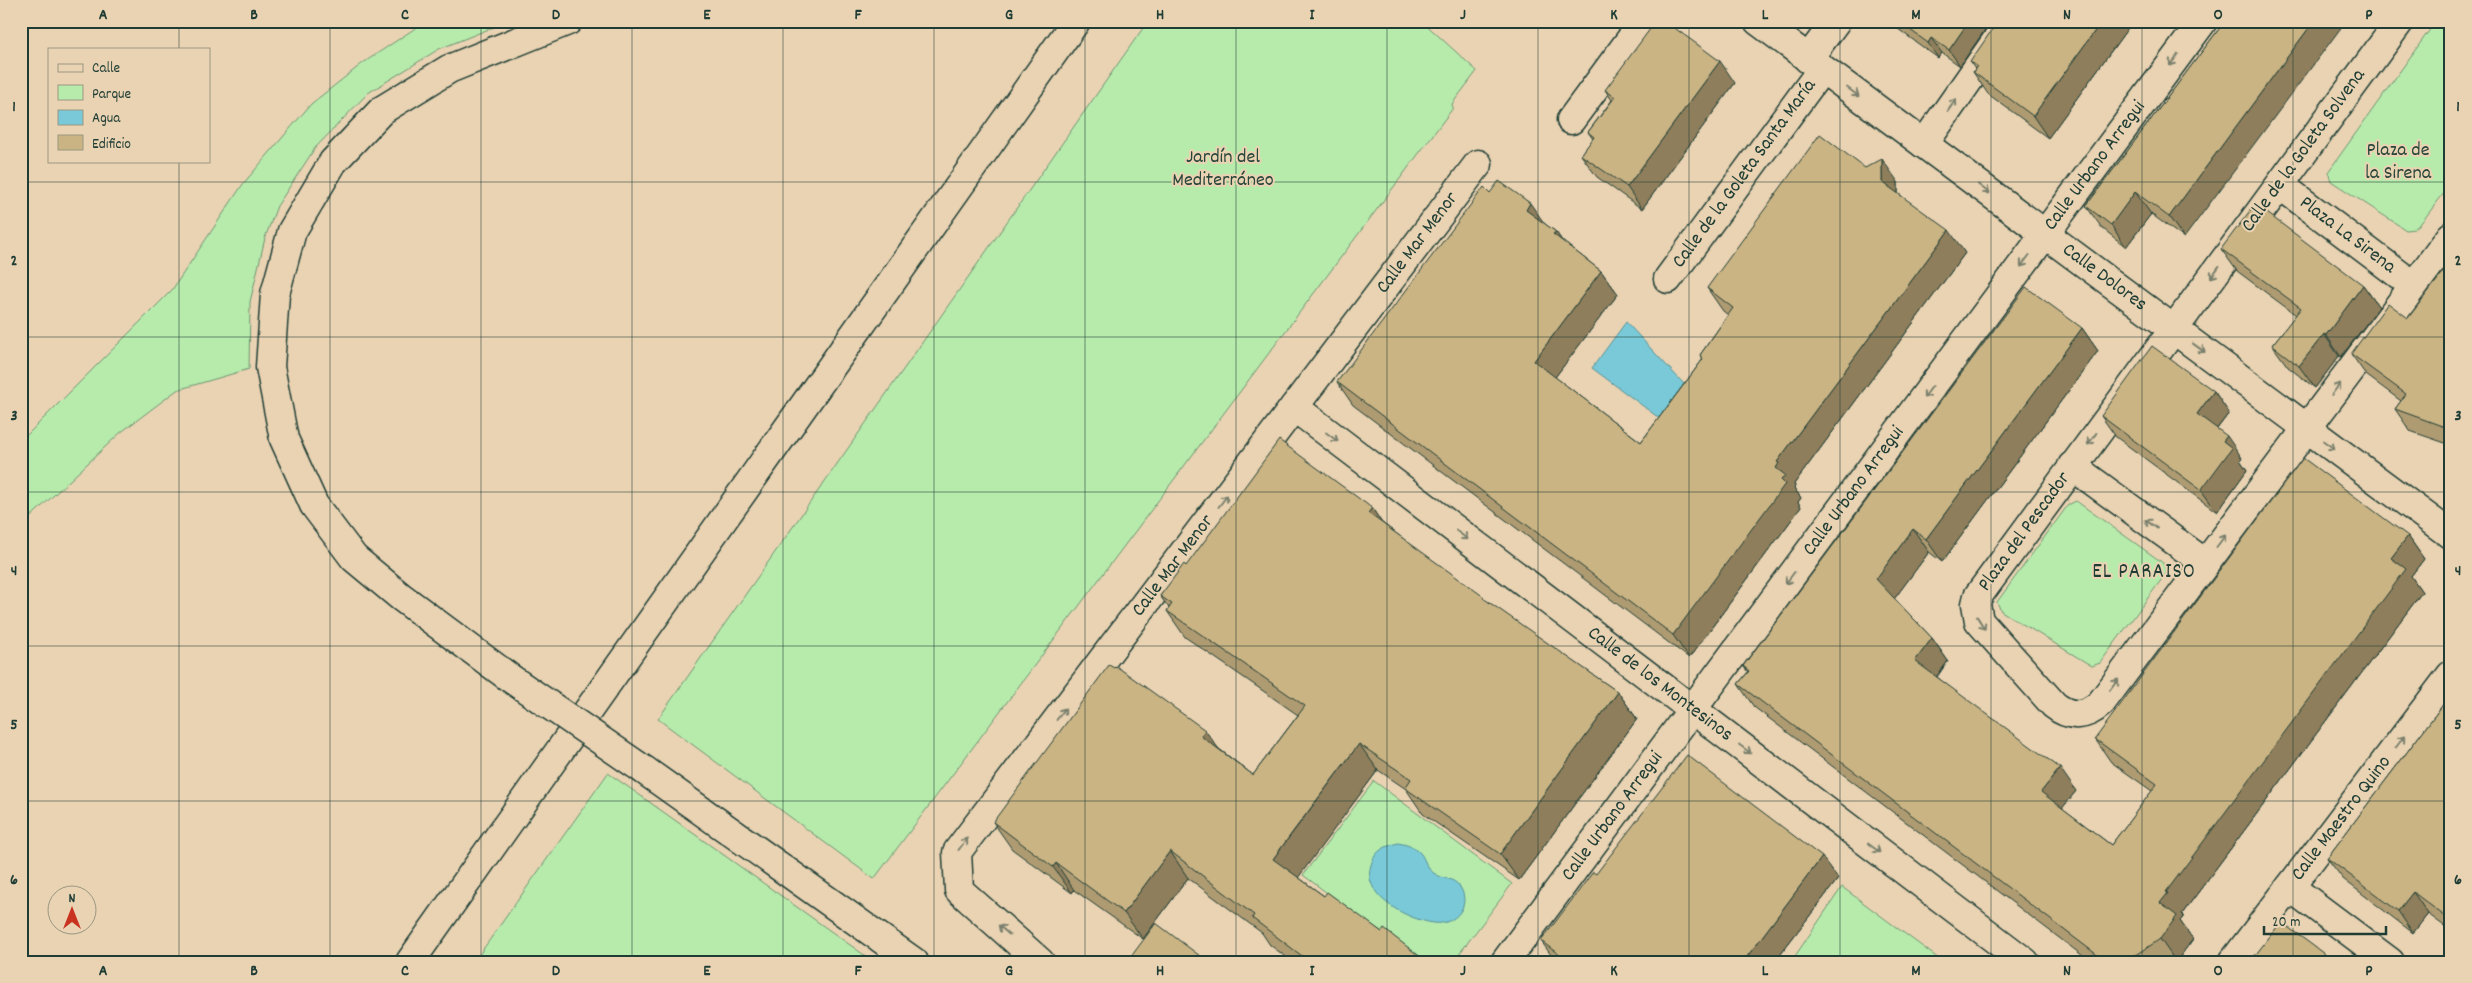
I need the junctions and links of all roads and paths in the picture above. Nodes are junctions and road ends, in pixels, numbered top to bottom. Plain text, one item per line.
1 (568, 21) edge
2 (1076, 21) edge
3 (1644, 21) edge
4 (1758, 21) edge
5 (1836, 21) edge
6 (2010, 21) edge
7 (2203, 21) edge
8 (2400, 21) edge
9 (1815, 64) junction
10 (1571, 120) dead end
11 (1924, 144) junction
12 (1478, 164) dead end
13 (2280, 185) junction
14 (2045, 234) junction
15 (2451, 236) edge
16 (1668, 279) dead end
17 (2413, 286) junction
18 (2173, 329) junction
19 (1294, 407) junction
20 (2307, 428) junction
21 (2072, 466) junction
22 (2451, 535) edge
23 (2205, 563) junction
24 (2451, 675) edge
25 (1692, 710) junction
26 (2290, 887) junction
27 (410, 962) edge
28 (914, 962) edge
29 (1040, 962) edge
30 (1505, 962) edge
31 (2025, 962) edge
32 (2233, 962) edge
33 (2390, 962) edge

1 - 28 main road, bridge
2 - 27 main road
3 - 10 main road
4 - 9 main road, Calle Dolores
5 - 9 main road, Calle de la Goleta Santa María
11 -> 6 main road
7 -> 14 main road, Calle Urbano Arregui
8 - 13 main road, Calle de la Goleta Solvena
9 -> 11 main road, Calle Dolores
9 - 16 main road, Calle de la Goleta Santa María
11 -> 14 main road, Calle Dolores
12 - 19 main road, Calle Mar Menor
13 - 17 main road, Plaza La Sirena
13 -> 18 main road, Calle de la Goleta Solvena
14 - 18 main road, Calle Dolores
14 -> 25 main road, Calle Urbano Arregui
15 - 17 main road
20 -> 17 main road
18 -> 20 main road, Calle Dolores
18 -> 21 main road, Calle de la Goleta Solvena
19 -> 25 main road, Calle de los Montesinos
29 -> 19 main road, Calle Mar Menor
20 -> 22 main road, Calle Dolores
23 -> 20 main road
23 -> 21 main road, Plaza del Pescador
21 -> 23 main road, Plaza del Pescador
26 -> 24 main road, Calle Maestro Quino
25 - 30 main road, Calle Urbano Arregui
25 -> 31 main road, Calle de los Montesinos
26 - 32 main road, Calle Maestro Quino
26 - 33 main road

